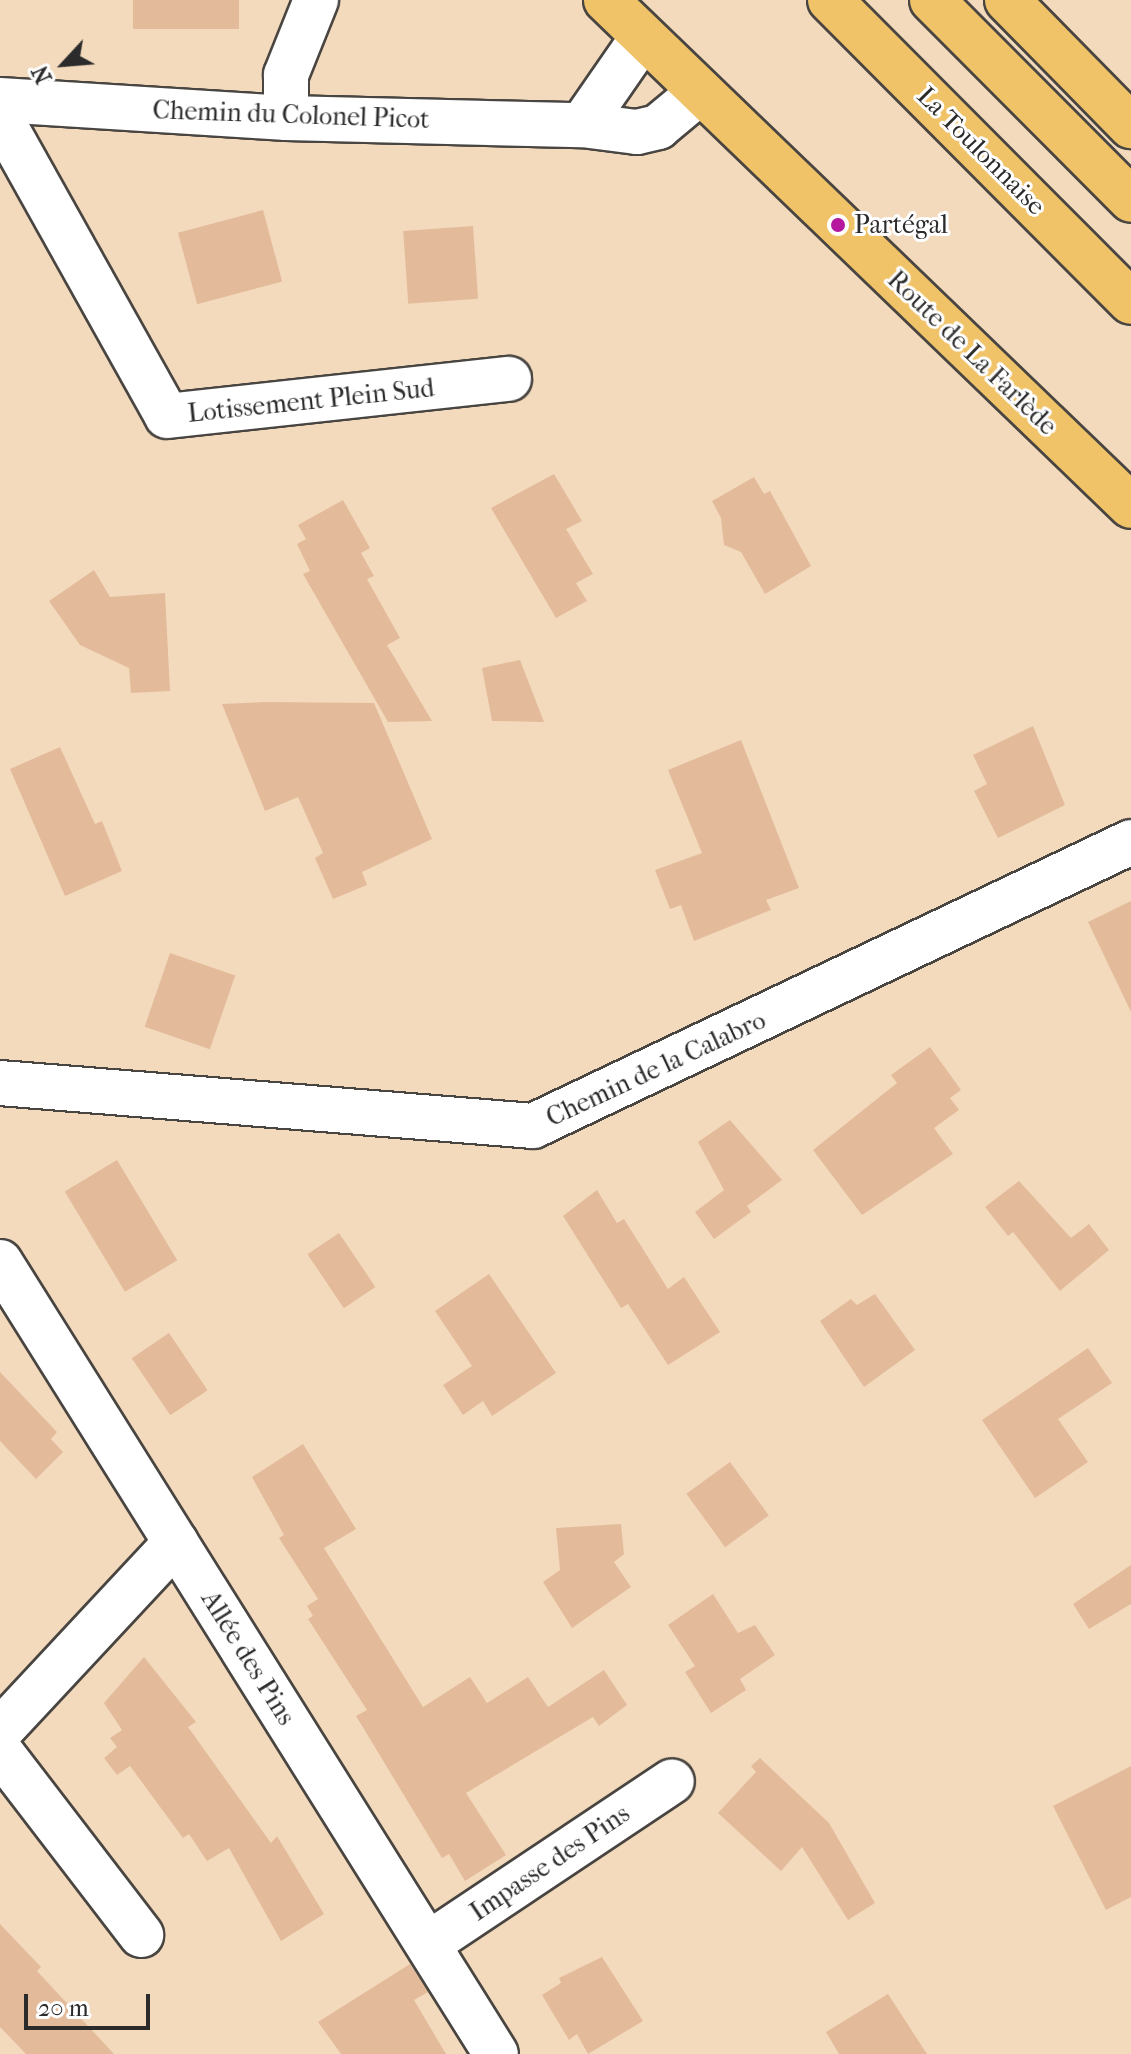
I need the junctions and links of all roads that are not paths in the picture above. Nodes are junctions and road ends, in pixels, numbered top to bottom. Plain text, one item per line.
1 (316, 0) edge
2 (606, 0) edge
3 (830, 0) edge
4 (932, 0) edge
5 (1007, 0) edge
6 (643, 37) junction
7 (700, 92) junction
8 (0, 100) edge
9 (0, 117) edge
10 (286, 118) junction
11 (582, 125) junction
12 (1131, 126) edge
13 (1131, 200) edge
14 (1131, 302) edge
15 (509, 379) dead end
16 (1131, 506) edge
17 (1131, 842) edge
18 (0, 1083) edge
19 (0, 1262) edge
20 (176, 1542) junction
21 (0, 1731) edge
22 (0, 1751) edge
23 (672, 1781) dead end
24 (141, 1935) dead end
25 (428, 1944) junction
26 (496, 2054) edge

1 - 10 street
2 - 6 main road, Route de La Farlède
3 - 14 main road, La Toulonnaise
4 - 13 main road
5 - 12 main road
6 - 7 main road, Route de La Farlède
6 - 11 street
7 - 11 street, Chemin du Colonel Picot
7 - 16 main road, Route de La Farlède
8 - 10 street, Chemin du Colonel Picot
9 - 15 street, Lotissement Plein Sud
10 - 11 street, Chemin du Colonel Picot
17 - 18 street, Chemin de la Calabro
19 - 20 street, Allée des Pins
20 - 21 street
20 - 25 street, Allée des Pins
22 - 24 street
23 - 25 street, Impasse des Pins
25 - 26 street, Allée des Pins

